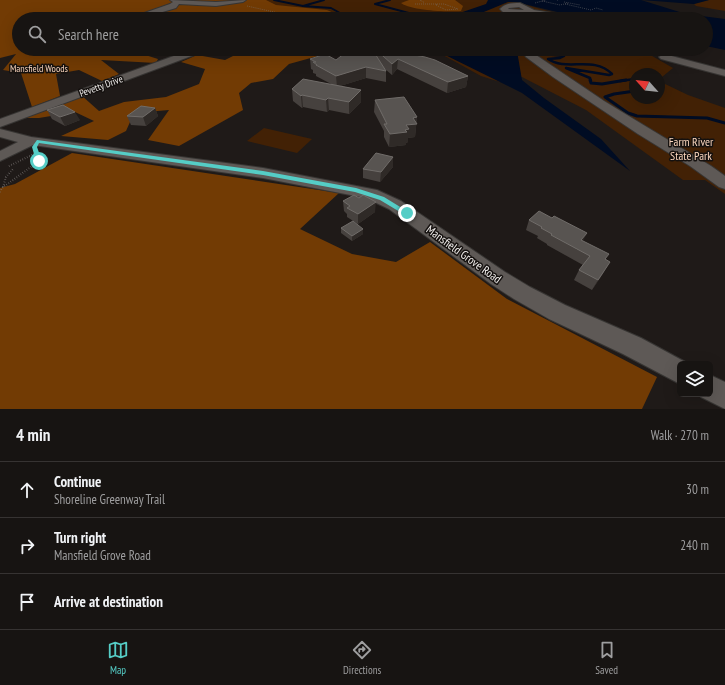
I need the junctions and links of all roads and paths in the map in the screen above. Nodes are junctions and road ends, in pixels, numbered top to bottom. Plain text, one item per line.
1 (241, 0) edge
2 (420, 0) edge
3 (546, 0) edge
4 (174, 1) edge
5 (440, 1) dead end
6 (542, 1) edge
7 (564, 2) dead end
8 (569, 3) junction
9 (415, 4) dead end
10 (426, 4) junction
11 (437, 4) junction
12 (565, 4) junction
13 (580, 5) dead end
14 (531, 7) junction
15 (603, 10) dead end
16 (154, 12) edge
17 (274, 12) edge
18 (519, 12) edge
19 (544, 12) edge
20 (183, 56) edge
21 (530, 56) edge
22 (664, 56) dead end
23 (725, 73) edge
24 (0, 123) edge
25 (0, 133) edge
26 (35, 145) junction
27 (5, 162) edge
28 (13, 169) dead end
29 (725, 184) edge
30 (2, 188) junction
31 (0, 192) edge
32 (677, 370) edge
33 (713, 390) edge
34 (725, 396) edge

1 - 4 street
1 - 17 path
2 - 10 path
3 - 6 path
4 - 16 street
5 - 11 path
6 - 12 path
6 - 14 path
7 - 8 path
8 - 12 path
8 - 13 path
9 - 10 path
10 - 11 path
11 - 11 path
12 - 15 path
14 - 18 street
14 - 19 street
20 - 24 street, Pevetty Drive
21 - 29 street
22 - 23 street
25 - 26 street, Mansfield Grove Road
26 - 27 street
26 - 27 path
26 - 30 path
26 - 32 street, Mansfield Grove Road
28 - 30 path
30 - 31 path
33 - 34 street

